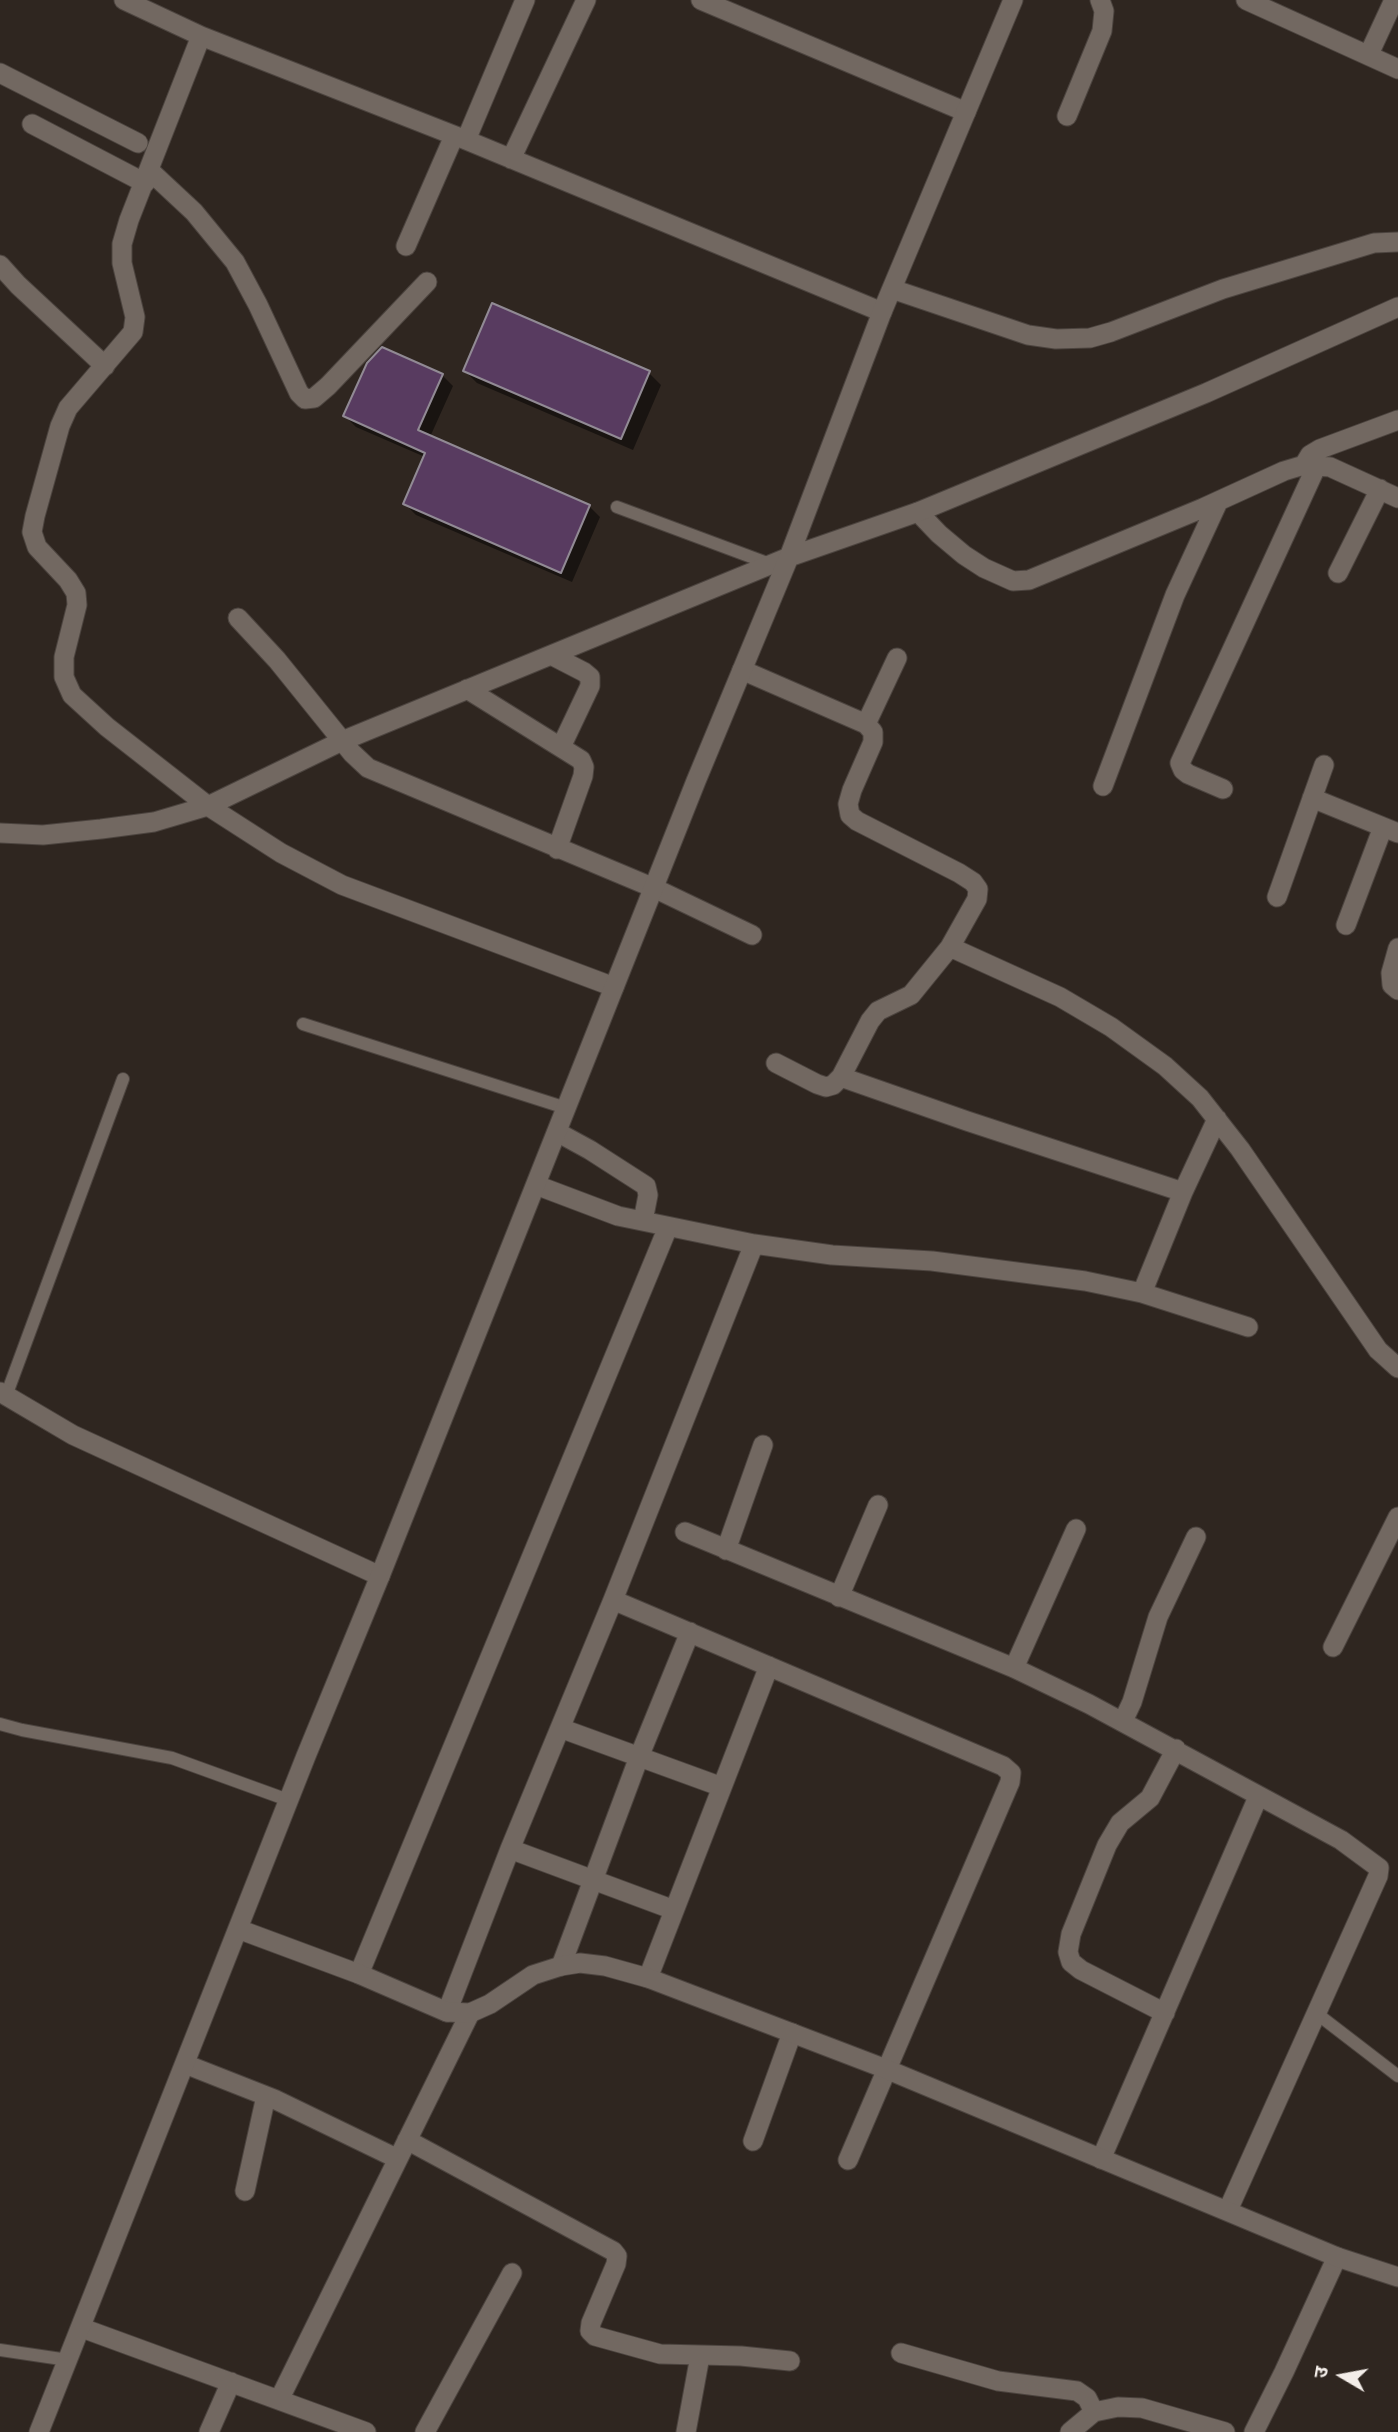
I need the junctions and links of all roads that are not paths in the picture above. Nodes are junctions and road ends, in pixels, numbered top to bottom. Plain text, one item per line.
1 (124, 0) edge
2 (525, 0) edge
3 (586, 0) edge
4 (701, 0) edge
5 (1013, 0) edge
6 (1100, 0) edge
7 (1394, 0) edge
8 (1259, 3) edge
9 (201, 36) junction
10 (1369, 54) junction
11 (1398, 69) edge
12 (0, 73) edge
13 (966, 112) junction
14 (1067, 116) dead end
15 (32, 124) dead end
16 (460, 138) junction
17 (138, 143) dead end
18 (511, 159) junction
19 (148, 177) junction
20 (1398, 242) edge
21 (407, 246) dead end
22 (0, 265) edge
23 (427, 282) dead end
24 (892, 289) junction
25 (1398, 307) edge
26 (882, 312) junction
27 (105, 366) junction
28 (1398, 420) edge
29 (1311, 465) junction
30 (1380, 489) junction
31 (1398, 498) edge
32 (1218, 502) junction
33 (617, 507) dead end
34 (918, 512) junction
35 (789, 557) junction
36 (770, 564) junction
37 (1338, 573) dead end
38 (238, 618) dead end
39 (551, 655) junction
40 (897, 657) dead end
41 (742, 670) junction
42 (467, 689) junction
43 (866, 724) junction
44 (342, 741) junction
45 (561, 747) junction
46 (1324, 765) dead end
47 (1103, 786) dead end
48 (1223, 789) dead end
49 (1312, 798) junction
50 (208, 806) junction
51 (1390, 830) edge
52 (0, 833) edge
53 (557, 849) junction
54 (654, 888) junction
55 (1277, 897) dead end
56 (1346, 925) dead end
57 (752, 935) dead end
58 (950, 947) junction
59 (1398, 948) edge
60 (614, 987) junction
61 (1398, 990) edge
62 (303, 1024) dead end
63 (776, 1063) dead end
64 (841, 1077) junction
65 (123, 1079) dead end
66 (566, 1108) junction
67 (1217, 1119) junction
68 (557, 1132) junction
69 (536, 1185) junction
70 (1183, 1192) junction
71 (643, 1221) junction
72 (668, 1227) junction
73 (754, 1244) junction
74 (1142, 1293) junction
75 (1248, 1327) dead end
76 (1398, 1368) edge
77 (3, 1394) edge
78 (763, 1445) dead end
79 (877, 1505) dead end
80 (1398, 1517) edge
81 (1076, 1530) dead end
82 (685, 1532) dead end
83 (1196, 1537) dead end
84 (726, 1549) junction
85 (380, 1576) junction
86 (839, 1597) junction
87 (613, 1600) junction
88 (690, 1632) junction
89 (1333, 1647) dead end
90 (769, 1666) junction
91 (1014, 1668) junction
92 (1124, 1721) junction
93 (0, 1724) edge
94 (560, 1728) junction
95 (1176, 1749) junction
96 (639, 1757) junction
97 (722, 1787) junction
98 (1258, 1797) junction
99 (288, 1800) junction
100 (510, 1849) junction
101 (593, 1880) junction
102 (674, 1910) junction
103 (238, 1929) junction
104 (561, 1966) junction
105 (359, 1974) junction
106 (648, 1978) junction
107 (447, 2011) junction
108 (1165, 2012) junction
109 (470, 2013) junction
110 (1316, 2013) junction
111 (792, 2033) junction
112 (185, 2064) junction
113 (886, 2069) junction
114 (1398, 2076) edge
115 (266, 2096) junction
116 (407, 2140) junction
117 (753, 2141) dead end
118 (398, 2159) junction
119 (1101, 2159) junction
120 (848, 2160) dead end
121 (244, 2191) dead end
122 (1227, 2210) junction
123 (1337, 2257) junction
124 (512, 2273) dead end
125 (1398, 2277) edge
126 (82, 2328) junction
127 (901, 2353) dead end
128 (1, 2354) edge
129 (700, 2356) junction
130 (68, 2360) junction
131 (790, 2361) dead end
132 (232, 2382) junction
133 (279, 2400) junction
134 (1094, 2412) junction
135 (39, 2432) edge
136 (209, 2432) edge
137 (366, 2432) edge
138 (425, 2432) edge
139 (687, 2432) edge
140 (1070, 2432) edge
141 (1225, 2432) edge
142 (1254, 2432) edge

1 - 9 street
2 - 16 street
3 - 18 street
4 - 13 street
5 - 13 street
6 - 14 street
7 - 10 street
8 - 10 street
9 - 16 street
9 - 19 street
10 - 11 street
12 - 17 street
13 - 24 street
15 - 19 street
16 - 18 street
16 - 21 street
18 - 26 street
19 - 23 street
19 - 27 street
20 - 24 street
22 - 27 street
24 - 26 street
25 - 34 street
26 - 35 street
27 - 50 street
28 - 29 street
29 - 30 street
29 - 32 street
29 - 48 street
30 - 31 street
30 - 37 street
32 - 34 street
32 - 47 street
33 - 36 lane
34 - 35 street
35 - 36 street
35 - 41 street
36 - 39 street
38 - 44 street
39 - 42 street
39 - 45 street
40 - 43 street
41 - 43 street
41 - 54 street
42 - 44 street
42 - 45 street
43 - 58 street
44 - 50 street
44 - 53 street
45 - 53 street
46 - 49 street
49 - 51 street
49 - 55 street
50 - 52 street
50 - 60 street
51 - 56 street
53 - 54 street
54 - 57 street
54 - 60 street
58 - 64 street
58 - 67 street
59 - 61 street
60 - 66 street
62 - 66 lane
63 - 64 street
64 - 70 street
65 - 77 lane
66 - 68 street
67 - 70 street
67 - 76 street
68 - 69 street
68 - 71 street
69 - 71 street
69 - 85 street
70 - 74 street
71 - 72 street
72 - 73 street
72 - 105 street
73 - 74 street
73 - 87 street
74 - 75 street
77 - 85 street
78 - 84 street
79 - 86 street
80 - 89 street
81 - 91 street
82 - 84 street
83 - 92 street
84 - 86 street
85 - 99 street
86 - 91 street
87 - 88 street
87 - 94 street
88 - 90 street
88 - 96 street
90 - 97 street
90 - 113 street
91 - 92 street
92 - 95 street
93 - 99 lane
94 - 96 street
94 - 100 street
95 - 98 street
95 - 108 street
96 - 97 street
96 - 101 street
97 - 102 street
98 - 108 street
98 - 110 street
99 - 103 street
100 - 101 street
100 - 107 street
101 - 102 street
101 - 104 street
102 - 106 street
103 - 105 street
103 - 112 street
104 - 106 street
104 - 109 street
105 - 107 street
106 - 111 street
107 - 109 street
108 - 119 street
109 - 116 street
110 - 114 lane
110 - 122 street
111 - 113 street
111 - 117 street
112 - 115 street
112 - 126 street
113 - 119 street
113 - 120 street
115 - 118 street
115 - 121 street
116 - 118 street
116 - 129 street
118 - 133 street
119 - 122 street
122 - 123 street
123 - 125 street
123 - 142 street
124 - 138 street
126 - 130 street
126 - 132 street
127 - 134 street
128 - 130 lane
129 - 131 street
129 - 139 street
130 - 135 street
132 - 133 street
132 - 136 street
133 - 137 street
134 - 140 street
134 - 141 street

